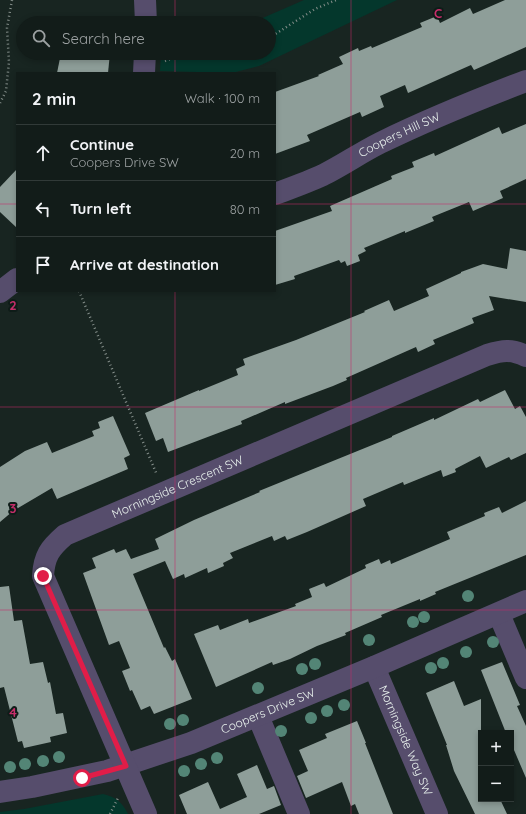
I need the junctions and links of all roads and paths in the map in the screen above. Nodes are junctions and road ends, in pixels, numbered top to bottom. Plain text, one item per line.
1 (12, 0) edge
2 (145, 0) edge
3 (336, 0) edge
4 (146, 16) edge
5 (276, 34) edge
6 (145, 60) edge
7 (144, 72) edge
8 (526, 81) edge
9 (0, 103) edge
10 (276, 194) edge
11 (16, 280) edge
12 (0, 292) edge
13 (79, 292) edge
14 (526, 356) edge
15 (164, 493) junction
16 (526, 601) edge
17 (499, 614) junction
18 (374, 667) junction
19 (526, 678) edge
20 (258, 716) junction
21 (126, 766) junction
22 (0, 792) edge
23 (146, 814) edge
24 (299, 814) edge
25 (437, 814) edge

1 - 9 path
2 - 4 street
3 - 5 path
6 - 7 street
8 - 10 street, Coopers Hill SW
11 - 12 street
13 - 15 path
14 - 15 street, Morningside Crescent SW
15 - 21 street, Morningside Crescent SW
16 - 17 street, Coopers Drive SW
17 - 18 street, Coopers Drive SW
17 - 19 street
18 - 20 street, Coopers Drive SW
18 - 25 street, Morningside Way SW
20 - 21 street, Coopers Drive SW
20 - 24 street
21 - 22 street, Coopers Drive SW
21 - 23 street, Morningside Crescent SW

